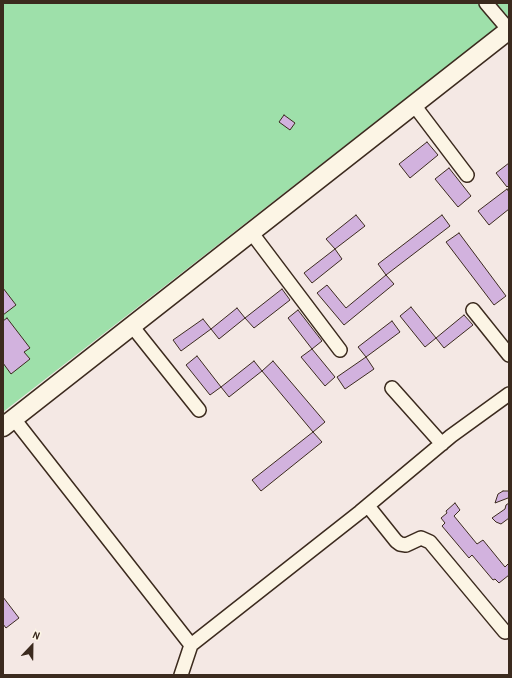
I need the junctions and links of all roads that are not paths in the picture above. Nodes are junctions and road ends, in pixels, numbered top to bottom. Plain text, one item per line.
1 (486, 3) edge
2 (509, 30) edge
3 (414, 104) junction
4 (467, 175) dead end
5 (251, 232) junction
6 (473, 310) dead end
7 (132, 326) junction
8 (340, 350) dead end
9 (509, 355) edge
10 (392, 388) dead end
11 (509, 394) edge
12 (199, 410) dead end
13 (8, 423) edge
14 (442, 444) junction
15 (368, 506) junction
16 (504, 632) dead end
17 (191, 646) junction
18 (180, 675) edge

1 - 2 street
2 - 3 street
3 - 4 street
3 - 5 street
5 - 7 street
5 - 8 street
6 - 9 street
7 - 12 street
7 - 13 street
10 - 14 street
11 - 14 street
13 - 17 street
14 - 15 street
15 - 16 street
15 - 17 street
17 - 18 street

